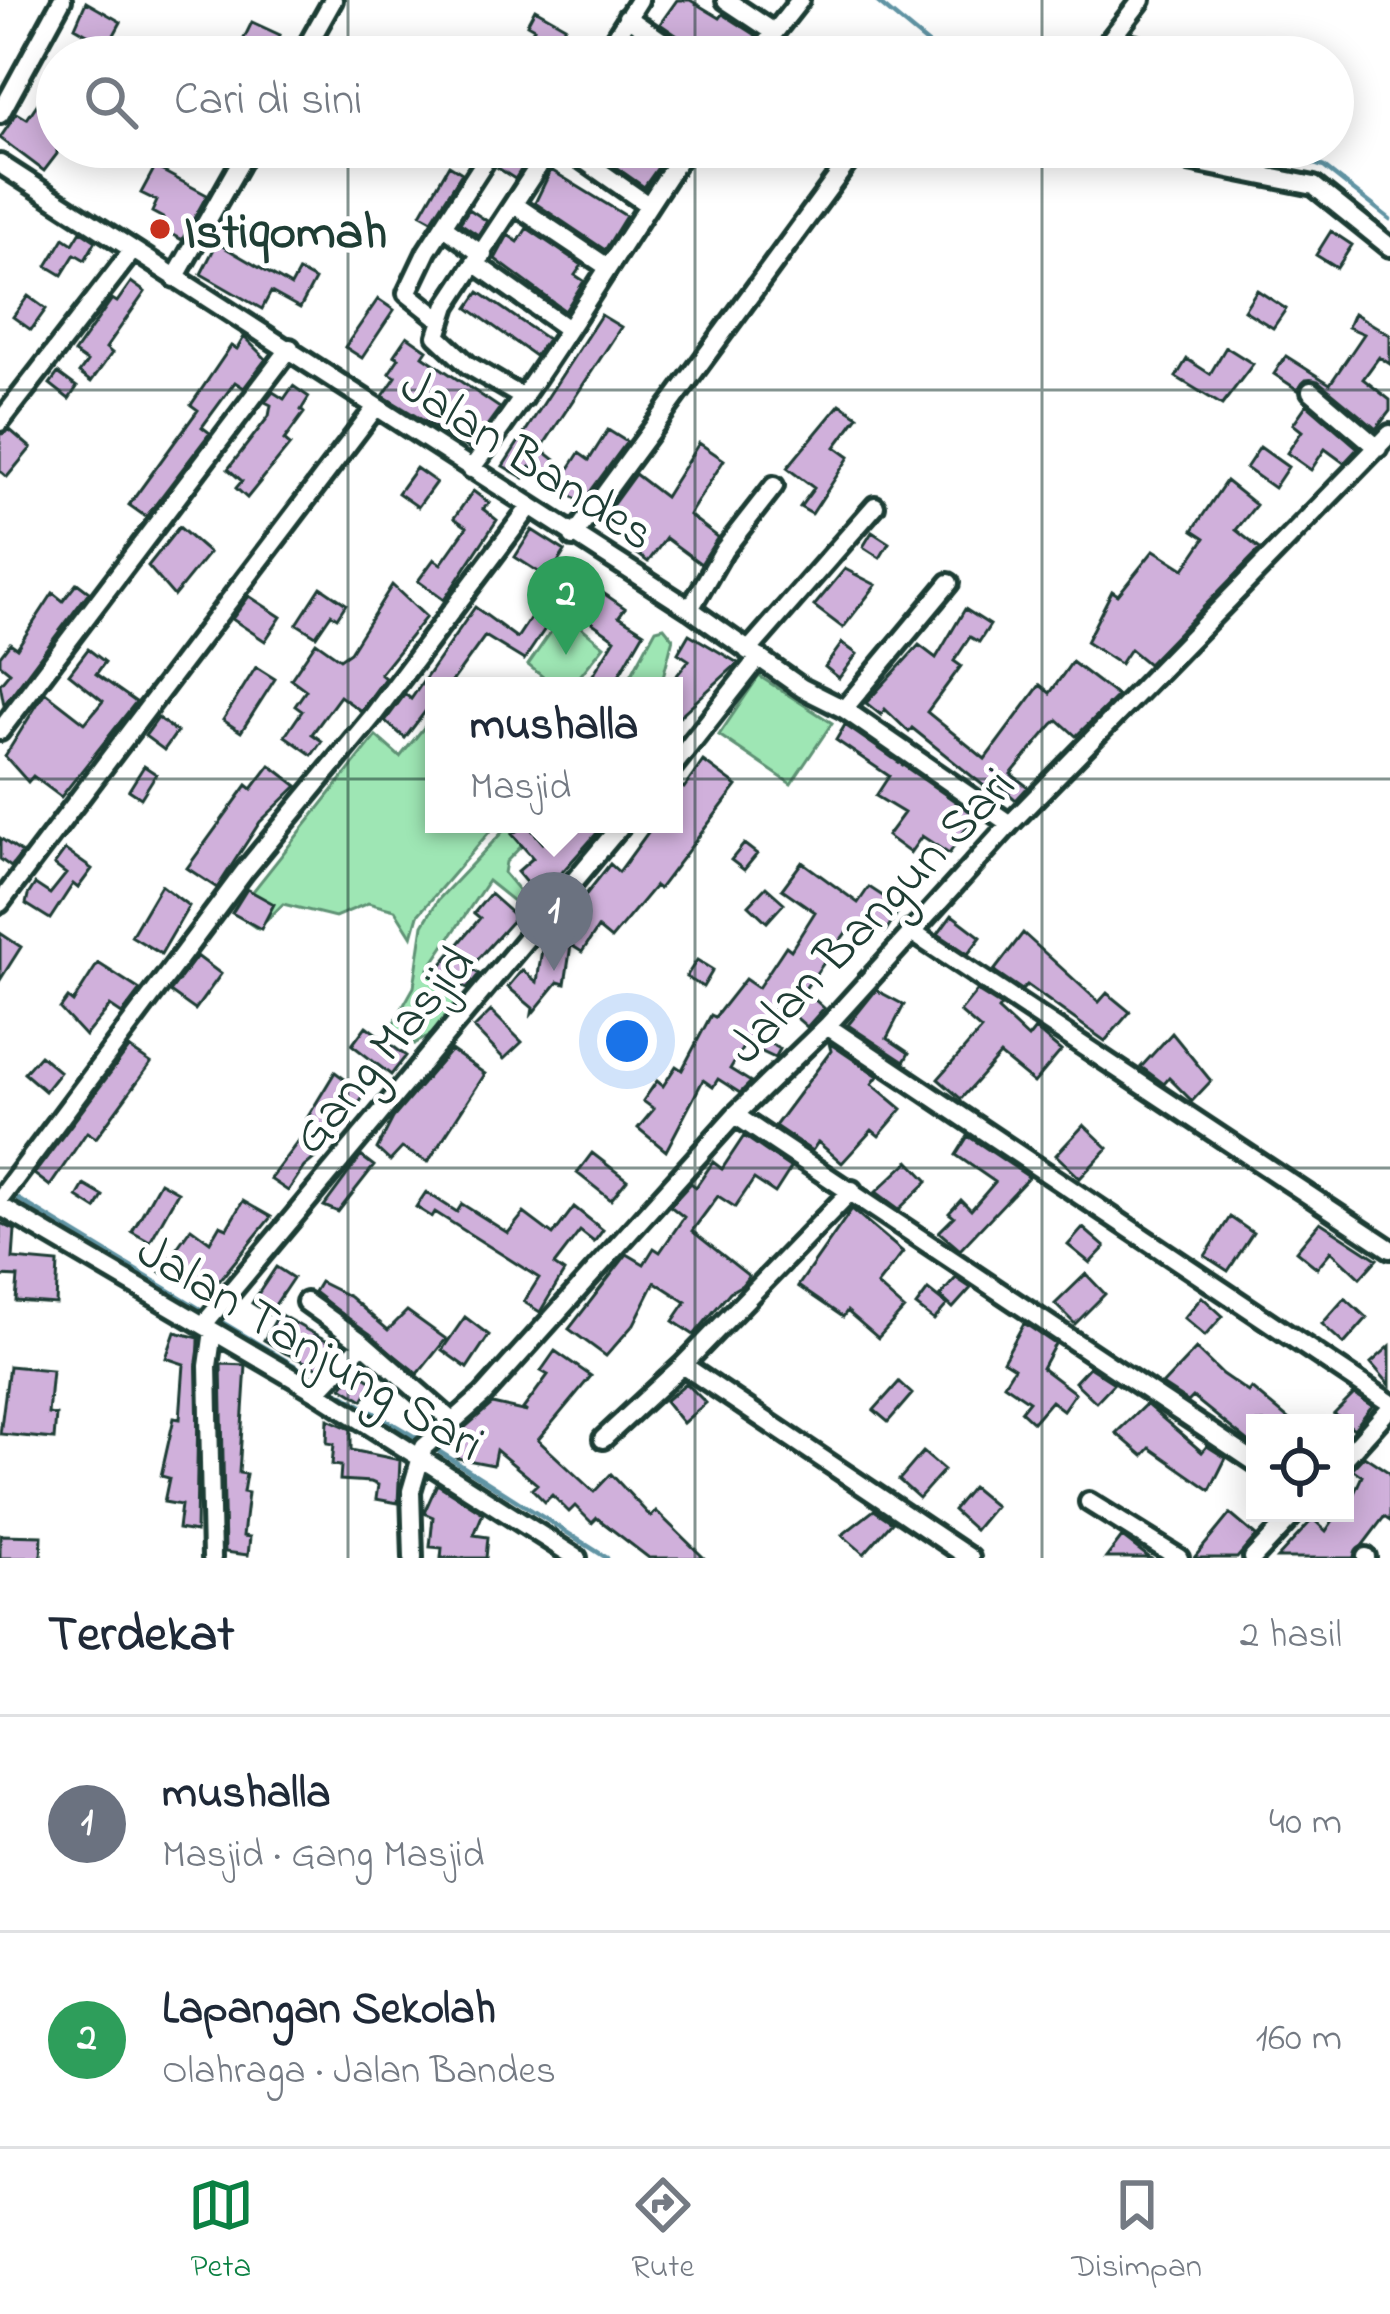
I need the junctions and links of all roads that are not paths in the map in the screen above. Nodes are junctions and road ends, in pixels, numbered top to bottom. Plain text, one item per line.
1 (62, 0) edge
2 (333, 0) edge
3 (639, 0) edge
4 (726, 0) edge
5 (800, 0) edge
6 (1141, 0) edge
7 (627, 17) junction
8 (774, 32) junction
9 (42, 36) edge
10 (313, 36) edge
11 (616, 36) edge
12 (655, 36) edge
13 (771, 36) edge
14 (1113, 36) edge
15 (36, 48) edge
16 (0, 114) edge
17 (0, 164) edge
18 (237, 168) edge
19 (480, 168) edge
20 (538, 168) edge
21 (595, 168) edge
22 (672, 168) edge
23 (844, 168) edge
24 (1223, 168) edge
25 (515, 205) junction
26 (648, 205) junction
27 (443, 226) junction
28 (1390, 247) edge
29 (133, 250) junction
30 (479, 259) junction
31 (606, 266) junction
32 (175, 278) junction
33 (441, 320) junction
34 (565, 327) junction
35 (290, 348) junction
36 (1311, 391) dead end
37 (524, 398) junction
38 (376, 407) junction
39 (0, 422) edge
40 (1384, 441) edge
41 (471, 469) junction
42 (774, 486) dead end
43 (874, 506) dead end
44 (530, 508) junction
45 (573, 537) junction
46 (949, 583) dead end
47 (690, 609) junction
48 (754, 654) junction
49 (844, 709) junction
50 (0, 731) edge
51 (683, 753) edge
52 (1010, 824) junction
53 (615, 833) edge
54 (0, 903) edge
55 (910, 931) junction
56 (827, 1026) junction
57 (735, 1115) junction
58 (852, 1190) junction
59 (2, 1199) edge
60 (1390, 1249) edge
61 (306, 1302) dead end
62 (208, 1328) junction
63 (363, 1342) junction
64 (683, 1365) junction
65 (323, 1386) junction
66 (1390, 1406) edge
67 (453, 1422) junction
68 (603, 1438) dead end
69 (424, 1448) junction
70 (1354, 1448) edge
71 (1246, 1456) edge
72 (1089, 1502) dead end
73 (1286, 1522) edge
74 (212, 1558) edge
75 (412, 1558) edge
76 (578, 1558) edge
77 (970, 1558) edge
78 (1179, 1558) edge
79 (1253, 1558) edge

1 - 9 street
2 - 10 street
3 - 7 street
4 - 8 street
5 - 8 street
6 - 14 street
7 - 11 street
7 - 12 street
8 - 13 street
15 - 16 street
17 - 29 street, Jalan Bandes
18 - 32 street
19 - 27 street
20 - 25 street
21 - 26 street
22 - 26 street
23 - 45 street
24 - 28 street
25 - 30 street
25 - 31 street
26 - 31 street
27 - 30 street
27 - 33 street
29 - 32 street, Jalan Bandes
29 - 39 street
30 - 33 street
30 - 34 street
31 - 34 street
32 - 35 street, Jalan Bandes
33 - 37 street
34 - 37 street
35 - 38 street, Jalan Bandes
35 - 50 street
36 - 40 street
37 - 41 street
38 - 41 street, Jalan Bandes
38 - 54 street
40 - 52 street, Jalan Bangun Sari
41 - 44 street, Jalan Bandes
42 - 47 street
43 - 48 street
44 - 45 street, Jalan Bandes
44 - 59 street
45 - 47 street, Jalan Bandes
46 - 49 street
47 - 48 street, Jalan Bandes
48 - 49 street, Jalan Bandes
48 - 51 street
49 - 52 street, Jalan Bandes
52 - 55 street, Jalan Bangun Sari
53 - 62 street, Gang Masjid
55 - 56 street, Jalan Bangun Sari
55 - 60 street
56 - 57 street, Jalan Bangun Sari
56 - 66 street
57 - 58 street
57 - 67 street, Jalan Bangun Sari
58 - 64 street
58 - 71 street
59 - 62 street, Jalan Tanjung Sari
61 - 63 street
62 - 65 street, Jalan Tanjung Sari
62 - 74 street
63 - 65 street
63 - 67 street
64 - 68 street
64 - 77 street
65 - 69 street, Jalan Tanjung Sari
66 - 70 street
67 - 69 street, Jalan Bangun Sari
69 - 75 street
69 - 76 street, Jalan Tanjung Sari
72 - 78 street
73 - 79 street

